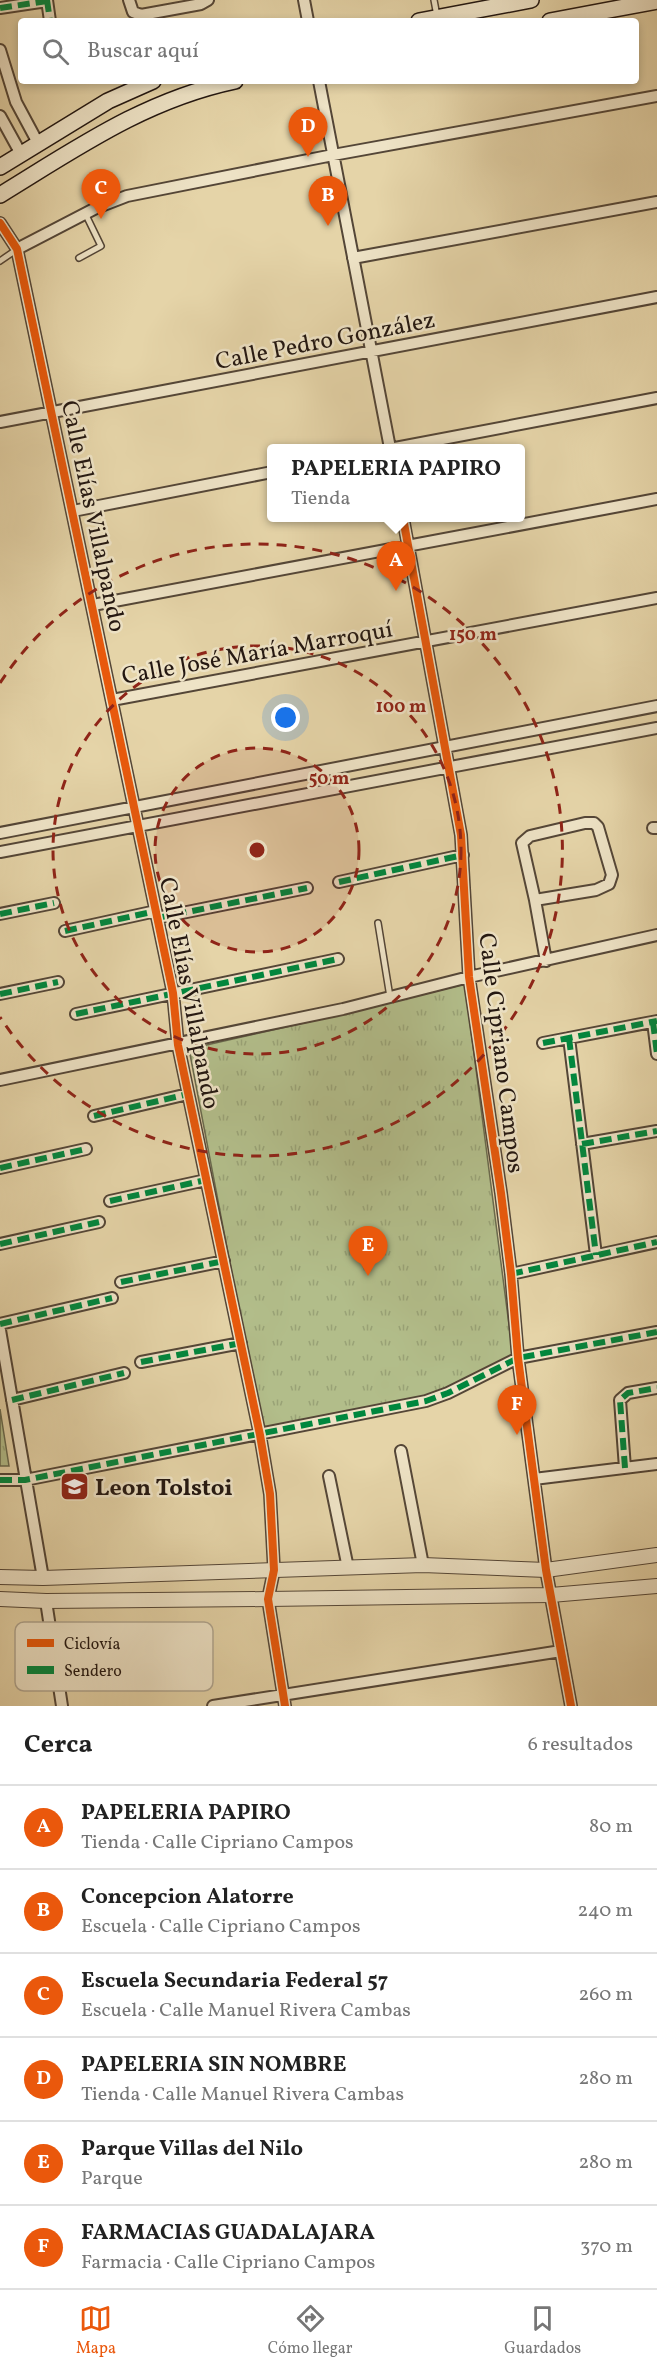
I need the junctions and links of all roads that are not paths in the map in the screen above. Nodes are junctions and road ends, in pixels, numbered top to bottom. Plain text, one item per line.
1 (129, 0) edge
2 (208, 0) edge
3 (304, 0) edge
4 (434, 0) edge
5 (531, 0) edge
6 (47, 1) edge
7 (657, 1) edge
8 (0, 8) edge
9 (50, 18) edge
10 (307, 18) edge
11 (437, 18) joint
12 (566, 18) edge
13 (0, 50) edge
14 (146, 84) edge
15 (224, 84) edge
16 (320, 84) edge
17 (657, 96) edge
18 (0, 116) edge
19 (38, 143) junction
20 (21, 154) junction
21 (333, 155) junction
22 (0, 166) edge
23 (0, 195) edge
24 (657, 202) edge
25 (85, 213) junction
26 (0, 223) edge
27 (17, 249) junction
28 (79, 258) dead end
29 (353, 258) junction
30 (0, 261) edge
31 (657, 297) edge
32 (371, 352) junction
33 (657, 398) edge
34 (53, 413) junction
35 (0, 422) edge
36 (389, 444) edge
37 (416, 444) edge
38 (267, 473) edge
39 (657, 499) edge
40 (73, 511) junction
41 (405, 522) edge
42 (409, 547) junction
43 (657, 598) edge
44 (93, 605) junction
45 (427, 642) junction
46 (112, 700) junction
47 (657, 706) edge
48 (657, 728) edge
49 (446, 747) junction
50 (450, 768) junction
51 (134, 807) junction
52 (138, 825) junction
53 (0, 833) edge
54 (0, 852) edge
55 (462, 855) junction
56 (339, 882) dead end
57 (308, 888) dead end
58 (535, 900) junction
59 (54, 903) dead end
60 (0, 914) edge
61 (157, 915) junction
62 (378, 923) dead end
63 (65, 931) dead end
64 (657, 935) edge
65 (338, 959) dead end
66 (546, 961) junction
67 (469, 977) junction
68 (58, 982) dead end
69 (172, 993) junction
70 (0, 994) edge
71 (390, 997) junction
72 (76, 1014) dead end
73 (655, 1022) edge
74 (569, 1038) junction
75 (543, 1043) dead end
76 (178, 1045) junction
77 (657, 1054) edge
78 (0, 1080) edge
79 (188, 1094) junction
80 (94, 1116) dead end
81 (657, 1131) edge
82 (582, 1144) junction
83 (86, 1149) dead end
84 (0, 1168) edge
85 (206, 1180) junction
86 (110, 1201) dead end
87 (99, 1222) dead end
88 (657, 1242) edge
89 (0, 1244) edge
90 (596, 1255) junction
91 (224, 1261) junction
92 (511, 1274) junction
93 (121, 1282) dead end
94 (112, 1298) dead end
95 (0, 1323) edge
96 (0, 1330) edge
97 (657, 1332) edge
98 (241, 1343) junction
99 (519, 1358) junction
100 (141, 1362) dead end
101 (124, 1373) dead end
102 (657, 1388) edge
103 (12, 1400) junction
104 (260, 1434) junction
105 (401, 1451) dead end
106 (657, 1464) edge
107 (626, 1467) junction
108 (329, 1476) dead end
109 (534, 1479) junction
110 (0, 1480) edge
111 (25, 1480) junction
112 (657, 1555) edge
113 (423, 1565) junction
114 (348, 1568) junction
115 (274, 1570) junction
116 (546, 1570) junction
117 (0, 1577) edge
118 (43, 1578) junction
119 (657, 1586) edge
120 (551, 1595) junction
121 (0, 1599) edge
122 (268, 1599) junction
123 (46, 1601) junction
124 (49, 1622) edge
125 (561, 1651) junction
126 (60, 1691) edge
127 (284, 1700) edge
128 (62, 1706) edge
129 (213, 1706) edge
130 (571, 1706) edge

1 - 2 street
3 - 10 street
4 - 11 lane
5 - 11 main road
6 - 8 street
6 - 9 street
7 - 12 main road
13 - 19 street
14 - 19 main road
15 - 23 main road
16 - 21 street
17 - 21 street
18 - 20 street
19 - 20 main road
20 - 22 main road
21 - 25 street
21 - 29 street
24 - 29 street
25 - 27 street
25 - 28 lane
26 - 27 street, Calle Elías Villalpando
27 - 30 lane
27 - 34 street, Calle Elías Villalpando
29 - 32 street
31 - 32 street, Calle Pedro González
32 - 34 street, Calle Pedro González
32 - 36 street
33 - 37 street
34 - 35 street, Calle Pedro González
34 - 40 street, Calle Elías Villalpando
38 - 40 street
39 - 42 street
40 - 44 street, Calle Elías Villalpando
41 - 42 street, Calle Cipriano Campos
42 - 44 street
42 - 45 street, Calle Cipriano Campos
43 - 45 street, Calle José María Marroquí
44 - 46 street, Calle Elías Villalpando
45 - 46 street, Calle José María Marroquí
45 - 49 street, Calle Cipriano Campos
46 - 51 street, Calle Elías Villalpando
47 - 49 street
48 - 50 street
49 - 50 street, Calle Cipriano Campos
49 - 51 street
50 - 52 street
50 - 55 street, Calle Cipriano Campos
51 - 52 street, Calle Elías Villalpando
51 - 53 street
52 - 54 street
52 - 61 street, Calle Elías Villalpando
55 - 56 street
55 - 67 street, Calle Cipriano Campos
57 - 61 street
58 - 58 street
58 - 66 street
59 - 60 street
61 - 63 street
61 - 69 street, Calle Elías Villalpando
62 - 71 lane
64 - 66 street
65 - 69 street
66 - 67 street
67 - 71 street
67 - 92 street, Calle Cipriano Campos
68 - 70 street
69 - 72 street
69 - 76 street, Calle Elías Villalpando
71 - 76 street
73 - 74 street
73 - 77 street
74 - 75 street
74 - 82 street
76 - 78 street
76 - 79 street, Calle Elías Villalpando
79 - 80 street
79 - 85 street, Calle Elías Villalpando
81 - 82 street
82 - 90 street
83 - 84 street
85 - 86 street
85 - 91 street, Calle Elías Villalpando
87 - 89 street
88 - 90 street
90 - 92 street
91 - 93 street
91 - 98 street, Calle Elías Villalpando
92 - 99 street, Calle Cipriano Campos
94 - 95 street
96 - 103 street
97 - 99 street
98 - 100 street
98 - 104 street, Calle Elías Villalpando
99 - 104 street
99 - 109 street, Calle Cipriano Campos
101 - 103 street
102 - 107 street
103 - 111 street
104 - 111 street
104 - 115 street, Calle Elías Villalpando
105 - 113 street
106 - 107 street
107 - 109 street
108 - 114 street
109 - 116 street, Calle Cipriano Campos
110 - 111 street
111 - 118 street
112 - 116 street
113 - 114 street
113 - 116 street
114 - 115 street
115 - 118 street
115 - 122 street, Calle Elías Villalpando
116 - 120 street, Calle Cipriano Campos
117 - 118 street
119 - 120 street
120 - 122 street
120 - 125 street, Calle Cipriano Campos
121 - 123 street
122 - 123 street
122 - 127 street, Calle Elías Villalpando
123 - 124 street
125 - 127 street
125 - 130 street, Calle Cipriano Campos
126 - 128 street
127 - 129 street

